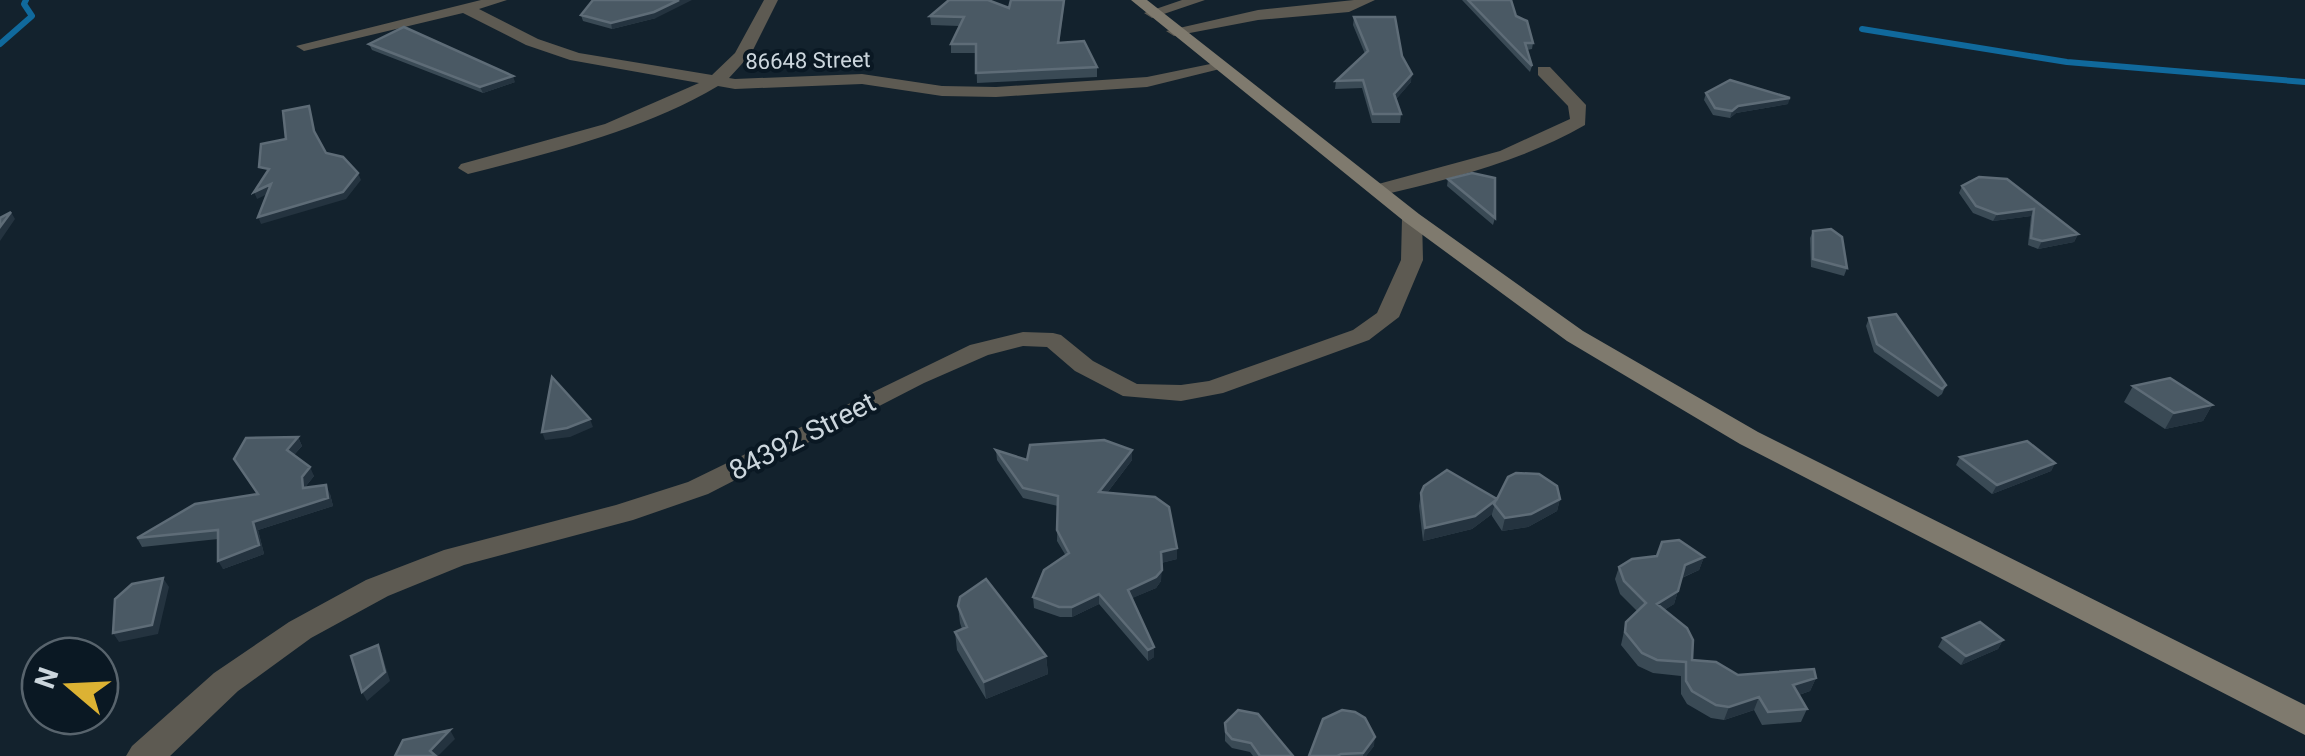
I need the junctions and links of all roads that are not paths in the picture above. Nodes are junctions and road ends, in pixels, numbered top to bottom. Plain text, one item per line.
1 (500, 0) edge
2 (770, 0) edge
3 (1198, 0) edge
4 (1368, 0) edge
5 (1144, 6) edge
6 (467, 8) junction
7 (1174, 31) junction
8 (304, 46) dead end
9 (1220, 66) junction
10 (1544, 71) dead end
11 (713, 82) junction
12 (468, 168) dead end
13 (1378, 190) junction
14 (1412, 218) junction
15 (2305, 721) edge
16 (144, 756) edge

1 - 6 street
2 - 11 street
3 - 5 street
4 - 7 street
5 - 7 street
6 - 8 street
6 - 11 street, 86648 Street
7 - 9 street
9 - 11 street, 86648 Street
9 - 13 street
10 - 13 street
11 - 12 street
13 - 14 street
14 - 15 street
14 - 16 street, 84392 Street

